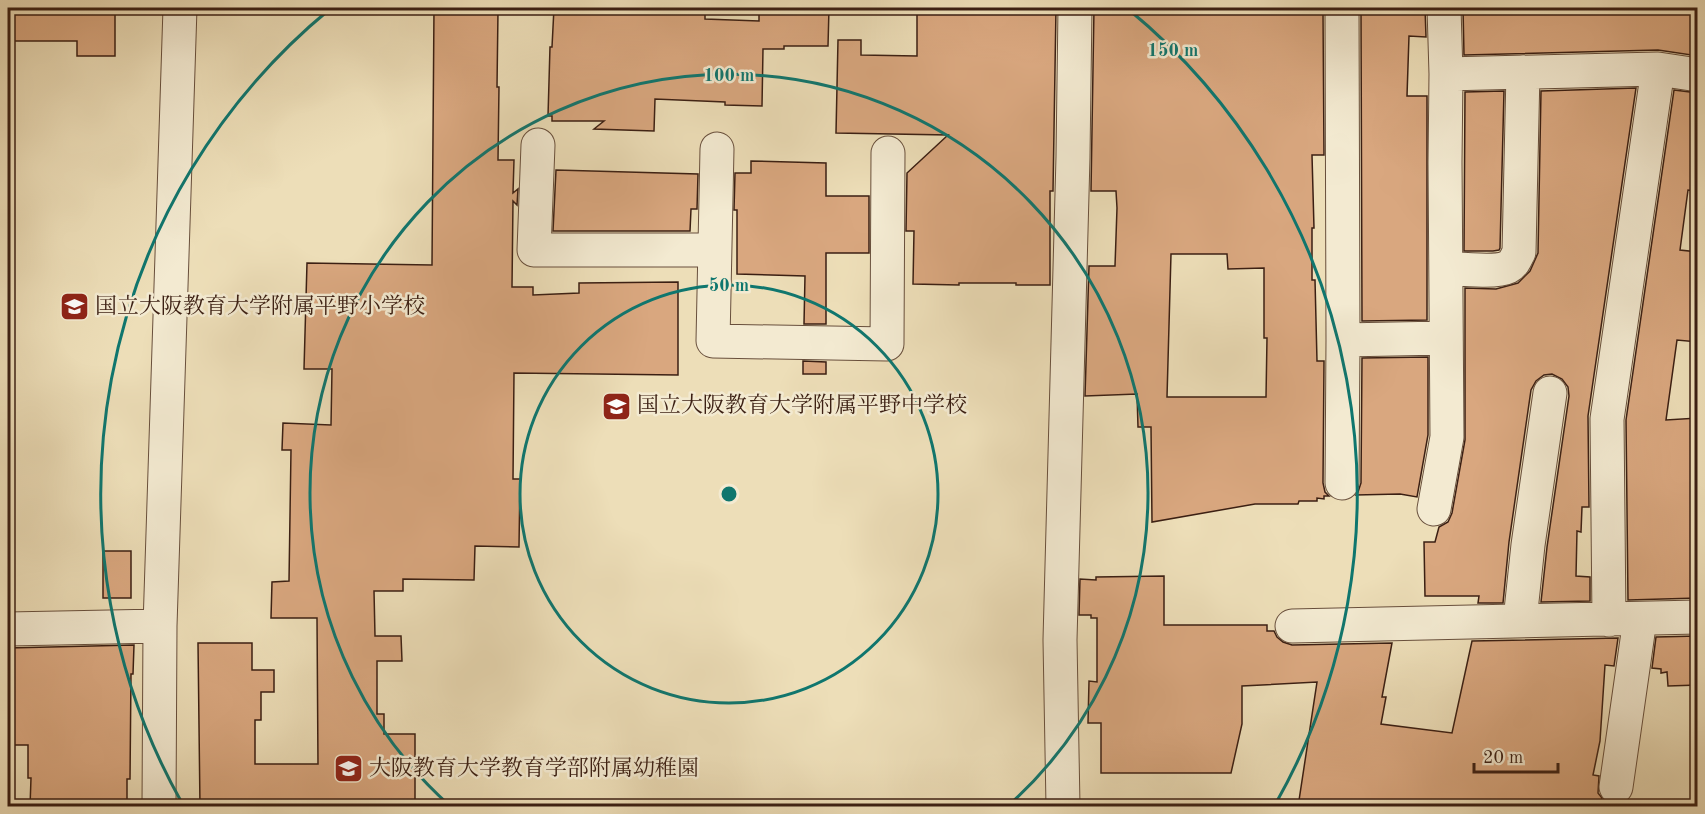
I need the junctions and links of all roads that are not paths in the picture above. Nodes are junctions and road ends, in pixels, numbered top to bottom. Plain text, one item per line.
1 (180, 8) edge
2 (1075, 8) edge
3 (1342, 8) edge
4 (1444, 8) edge
5 (1658, 69) junction
6 (1523, 72) junction
7 (1446, 74) junction
8 (1698, 75) edge
9 (538, 146) dead end
10 (717, 149) dead end
11 (888, 153) dead end
12 (714, 250) junction
13 (1446, 268) junction
14 (1445, 338) junction
15 (1343, 340) junction
16 (1550, 393) dead end
17 (1342, 483) dead end
18 (1434, 508) dead end
19 (1698, 617) edge
20 (1625, 619) junction
21 (1520, 620) junction
22 (1292, 626) dead end
23 (160, 627) junction
24 (8, 628) edge
25 (1616, 787) dead end
26 (159, 807) edge
27 (1063, 807) edge

1 - 23 street
2 - 27 street
3 - 15 street
4 - 7 street
5 - 6 street
5 - 8 street
5 - 20 street
6 - 7 street
6 - 13 street
7 - 13 street
9 - 12 street
10 - 12 street
11 - 12 street
13 - 14 street
14 - 15 street
14 - 18 street
15 - 17 street
16 - 21 street
19 - 20 street
20 - 21 street
20 - 25 street
21 - 22 street
23 - 24 street
23 - 26 street

